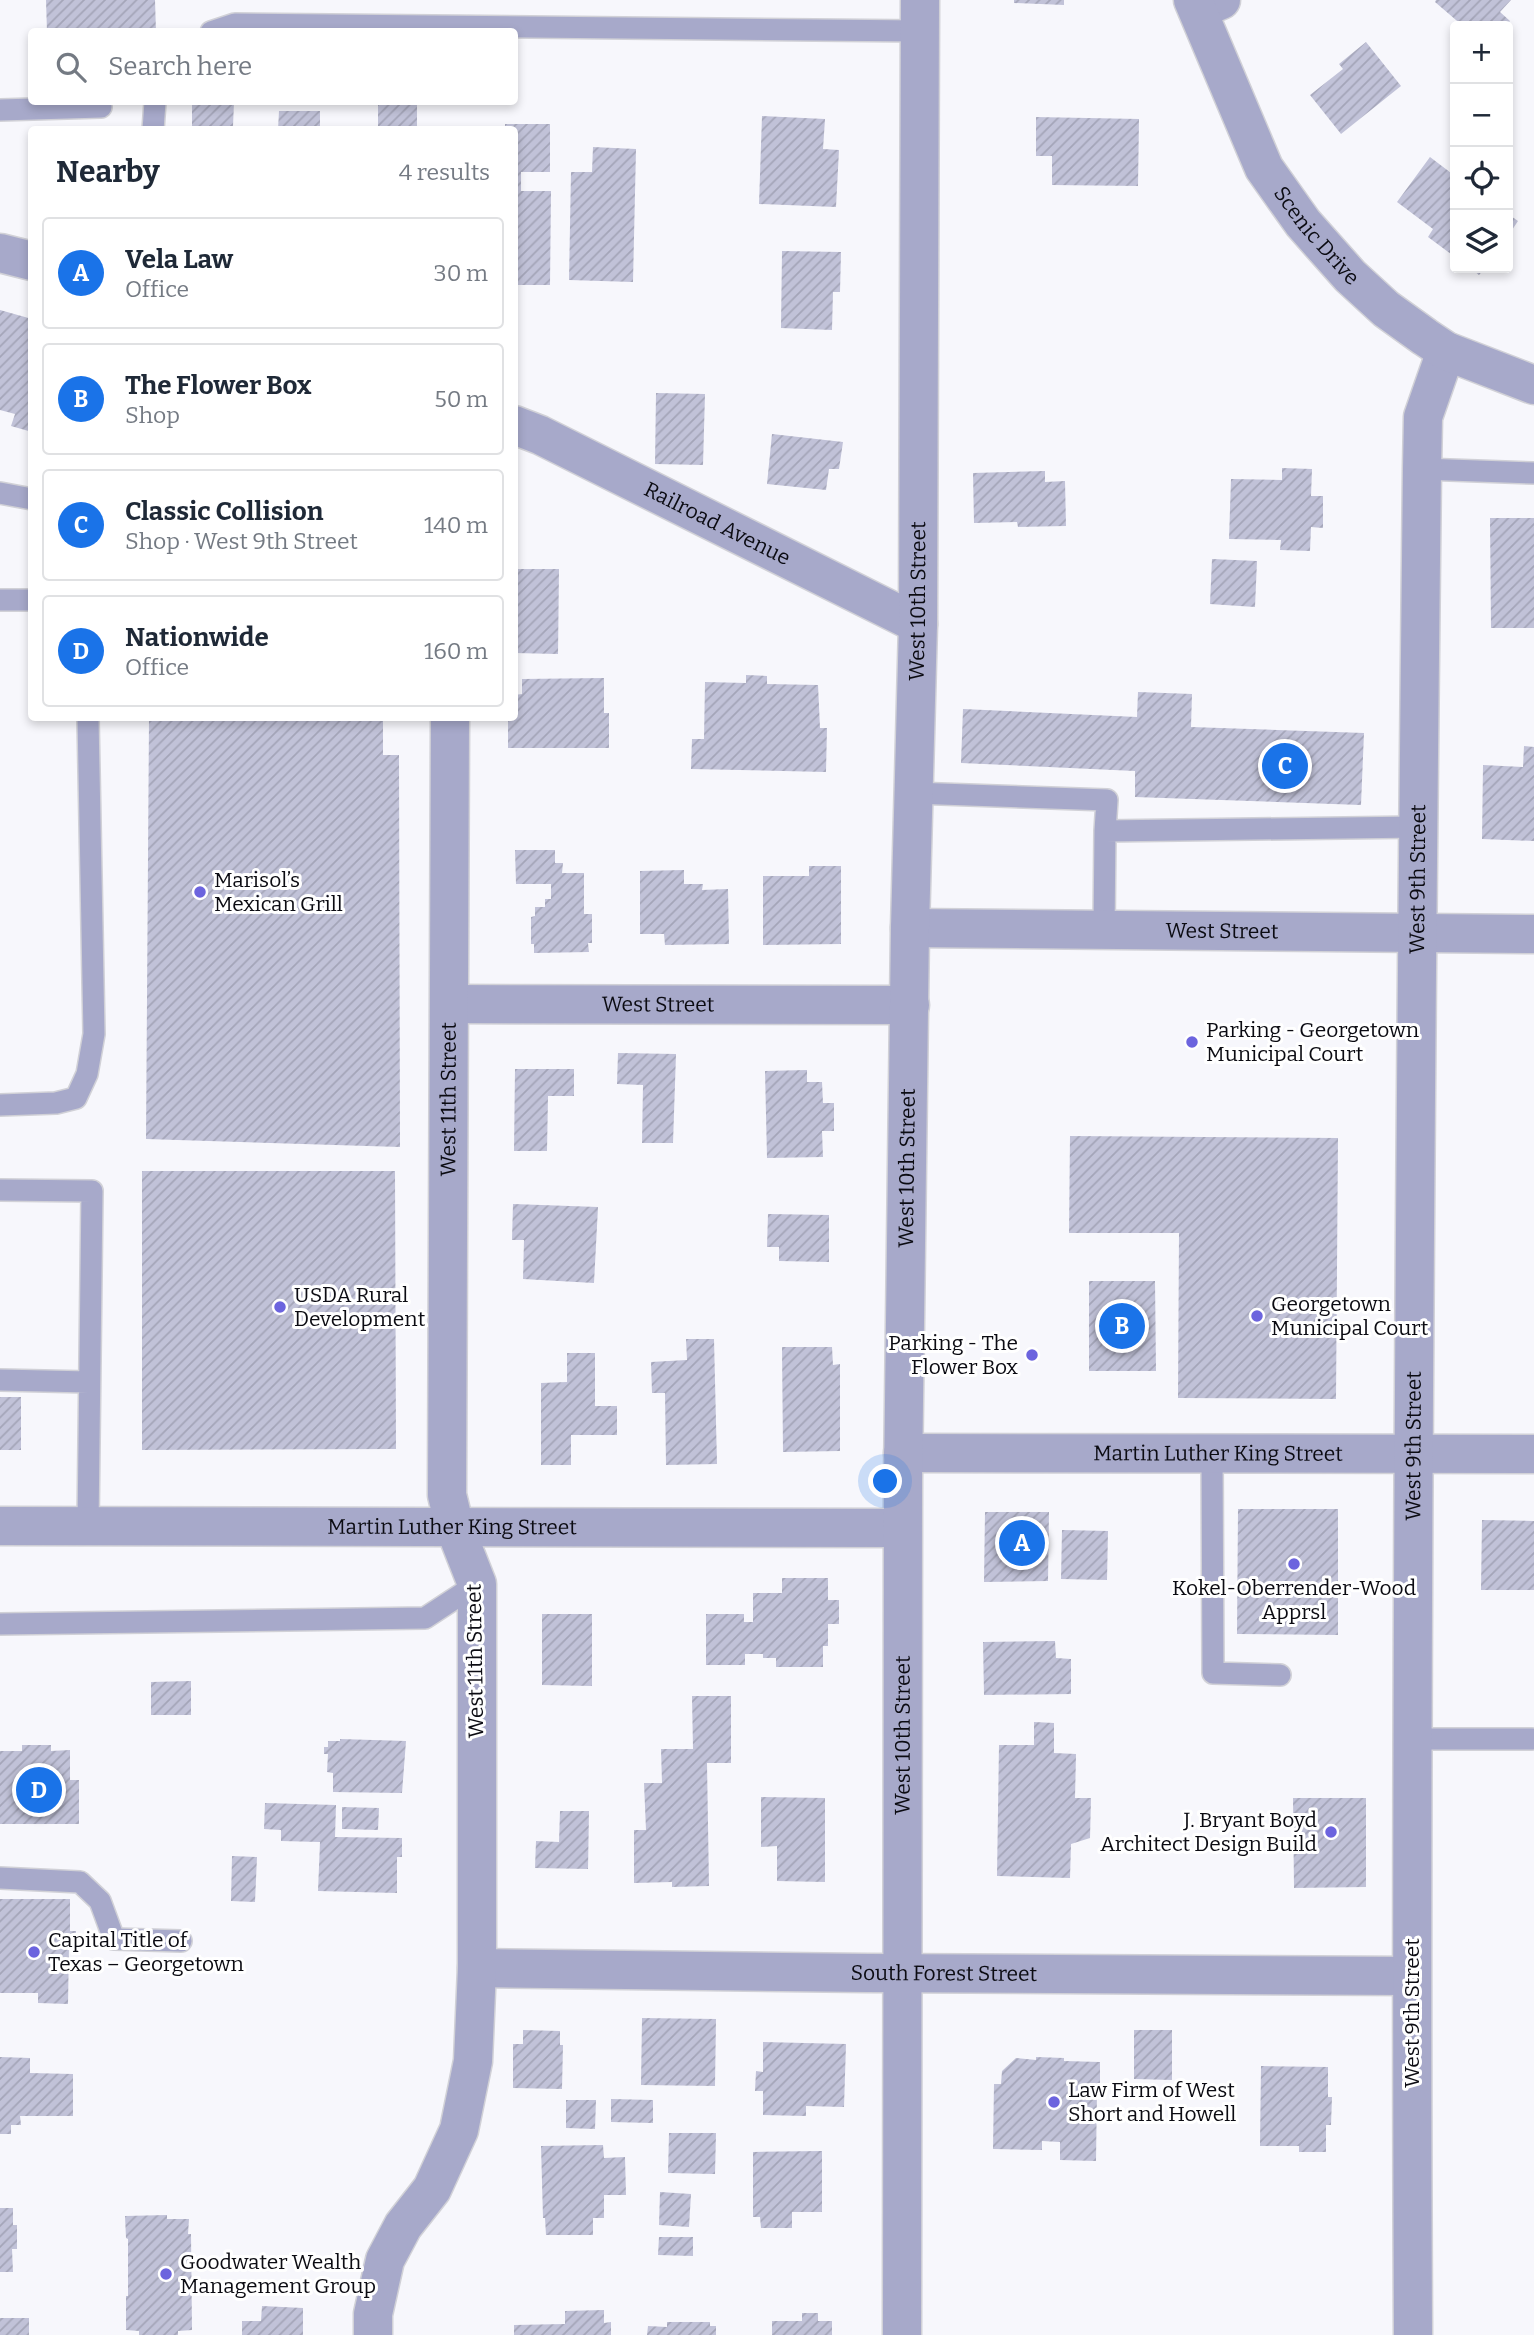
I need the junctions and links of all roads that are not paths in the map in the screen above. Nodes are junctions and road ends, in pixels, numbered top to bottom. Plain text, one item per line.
1 (1204, 3) edge
2 (920, 15) edge
3 (222, 28) edge
4 (155, 105) edge
5 (101, 107) dead end
6 (0, 110) edge
7 (153, 126) edge
8 (0, 253) edge
9 (28, 260) edge
10 (1446, 351) junction
11 (1534, 385) edge
12 (518, 427) edge
13 (1422, 469) junction
14 (1534, 473) edge
15 (0, 494) edge
16 (28, 498) edge
17 (0, 600) edge
18 (28, 600) edge
19 (918, 624) junction
20 (88, 721) edge
21 (450, 721) edge
22 (913, 793) junction
23 (1418, 827) junction
24 (1105, 831) junction
25 (910, 928) junction
26 (1104, 930) junction
27 (1417, 933) junction
28 (1534, 934) edge
29 (450, 1004) junction
30 (910, 1005) junction
31 (0, 1105) edge
32 (0, 1190) edge
33 (0, 1380) edge
34 (89, 1382) junction
35 (1413, 1452) junction
36 (903, 1453) junction
37 (1212, 1453) junction
38 (1534, 1454) edge
39 (0, 1526) edge
40 (88, 1526) junction
41 (455, 1528) junction
42 (902, 1528) junction
43 (477, 1584) junction
44 (0, 1624) edge
45 (1280, 1675) dead end
46 (1532, 1739) dead end
47 (1412, 1740) junction
48 (0, 1878) edge
49 (181, 1941) dead end
50 (477, 1968) junction
51 (902, 1973) junction
52 (1411, 1976) junction
53 (373, 2335) edge
54 (902, 2335) edge
55 (1413, 2335) edge

1 - 10 street, Scenic Drive
2 - 3 lane
2 - 19 street, West 10th Street
4 - 7 lane
5 - 6 lane
8 - 9 street
10 - 11 street, Scenic Drive
10 - 13 street, West 9th Street
12 - 19 street, Railroad Avenue
13 - 14 lane
13 - 23 street, West 9th Street
15 - 16 lane
17 - 18 lane
19 - 22 street, West 10th Street
20 - 31 lane
21 - 29 street, West 11th Street
22 - 24 lane
22 - 25 street, West 10th Street
23 - 24 lane
23 - 27 street, West 9th Street
24 - 26 lane
25 - 26 street, West Street
25 - 30 street, West 10th Street
26 - 27 street, West Street
27 - 28 street, West Street
27 - 35 street, West 9th Street
29 - 30 street, West Street
29 - 41 street, West 11th Street
30 - 36 street, West 10th Street
32 - 34 lane
33 - 34 lane
34 - 40 lane
35 - 37 street, Martin Luther King Street
35 - 38 street, Martin Luther King Street
35 - 47 street, West 9th Street
36 - 37 street, Martin Luther King Street
36 - 42 street, West 10th Street
37 - 45 lane
39 - 40 street, Martin Luther King Street
40 - 41 street, Martin Luther King Street
41 - 42 street, Martin Luther King Street
41 - 43 street, West 11th Street
42 - 51 street, West 10th Street
43 - 44 lane
43 - 50 street, West 11th Street
46 - 47 lane
47 - 52 street, West 9th Street
48 - 49 lane
50 - 51 street, South Forest Street
50 - 53 street, West 11th Street
51 - 52 street, South Forest Street
51 - 54 street, West 10th Street
52 - 55 street, West 9th Street

